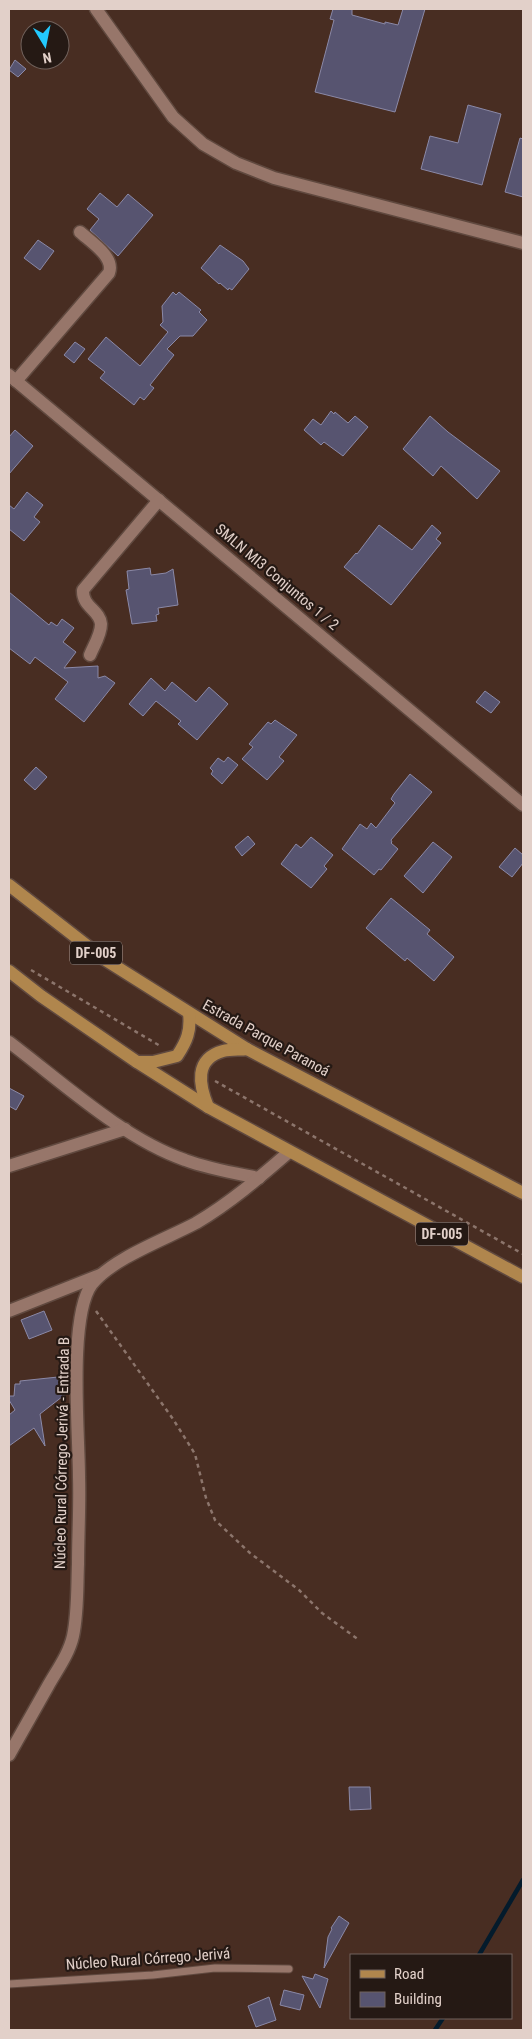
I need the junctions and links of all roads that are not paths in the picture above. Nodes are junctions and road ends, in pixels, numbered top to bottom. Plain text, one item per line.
1 (96, 9) edge
2 (80, 232) dead end
3 (523, 243) edge
4 (13, 378) edge
5 (159, 500) junction
6 (90, 655) dead end
7 (523, 805) edge
8 (9, 885) edge
9 (9, 971) edge
10 (189, 1013) junction
11 (9, 1042) edge
12 (248, 1049) junction
13 (137, 1062) junction
14 (208, 1107) junction
15 (125, 1129) junction
16 (288, 1152) junction
17 (9, 1166) edge
18 (259, 1178) junction
19 (523, 1193) edge
20 (102, 1274) junction
21 (523, 1277) edge
22 (9, 1311) edge
23 (9, 1755) edge
24 (289, 1969) dead end
25 (9, 1984) edge

1 - 3 street
2 - 4 street
4 - 5 street, SMLN MI3 Conjuntos 1 / 2
5 - 6 street
5 - 7 street, SMLN MI3 Conjuntos 1 / 2
8 - 10 main road, Estrada Parque Paranoá / DF-005
9 - 13 main road, DF-005
10 - 12 main road, Estrada Parque Paranoá / DF-005
10 - 13 main road
11 - 15 street
12 - 14 main road
12 - 19 main road, Estrada Parque Paranoá / DF-005
13 - 14 main road, DF-005
14 - 16 main road, DF-005
15 - 17 street
15 - 18 street
16 - 18 street, Núcleo Rural Córrego Jerivá - Entrada B
16 - 21 main road, DF-005
18 - 20 street, Núcleo Rural Córrego Jerivá - Entrada B
20 - 22 street
20 - 23 street, Núcleo Rural Córrego Jerivá - Entrada B
24 - 25 lane, Núcleo Rural Córrego Jerivá

